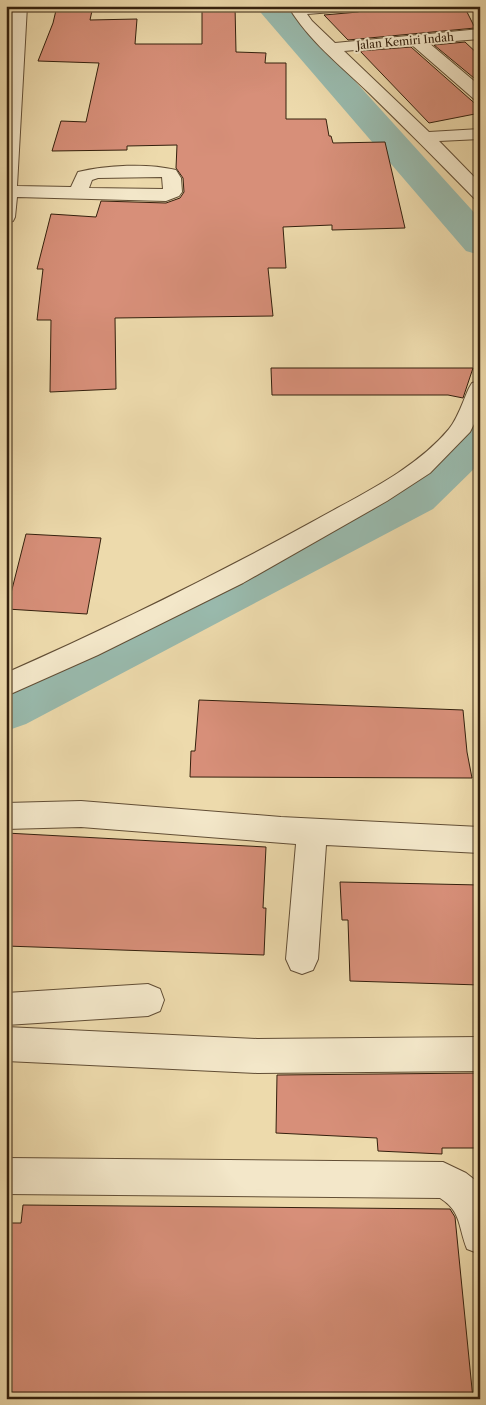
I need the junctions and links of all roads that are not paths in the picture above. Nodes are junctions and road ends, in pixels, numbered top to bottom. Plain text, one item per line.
1 (358, 6) edge
2 (296, 8) edge
3 (15, 13) edge
4 (480, 34) edge
5 (416, 40) junction
6 (330, 48) junction
7 (11, 61) edge
8 (480, 95) edge
9 (480, 134) edge
10 (425, 138) junction
11 (478, 190) edge
12 (8, 191) junction
13 (78, 192) dead end
14 (6, 217) edge
15 (480, 388) edge
16 (6, 685) edge
17 (6, 816) edge
18 (312, 832) junction
19 (480, 840) edge
20 (302, 959) dead end
21 (148, 1000) dead end
22 (6, 1009) edge
23 (6, 1044) edge
24 (480, 1054) edge
25 (6, 1176) edge
26 (480, 1236) edge

1 - 2 street
2 - 6 street
3 - 7 street
4 - 5 street, Jalan Kemiri Indah
5 - 6 street, Jalan Kemiri Indah
5 - 8 street
6 - 10 street
7 - 12 street
9 - 10 street
10 - 11 street
12 - 13 street
12 - 14 street
15 - 16 street
17 - 18 street
18 - 19 street
18 - 20 street
21 - 22 street
23 - 24 street
25 - 26 street

